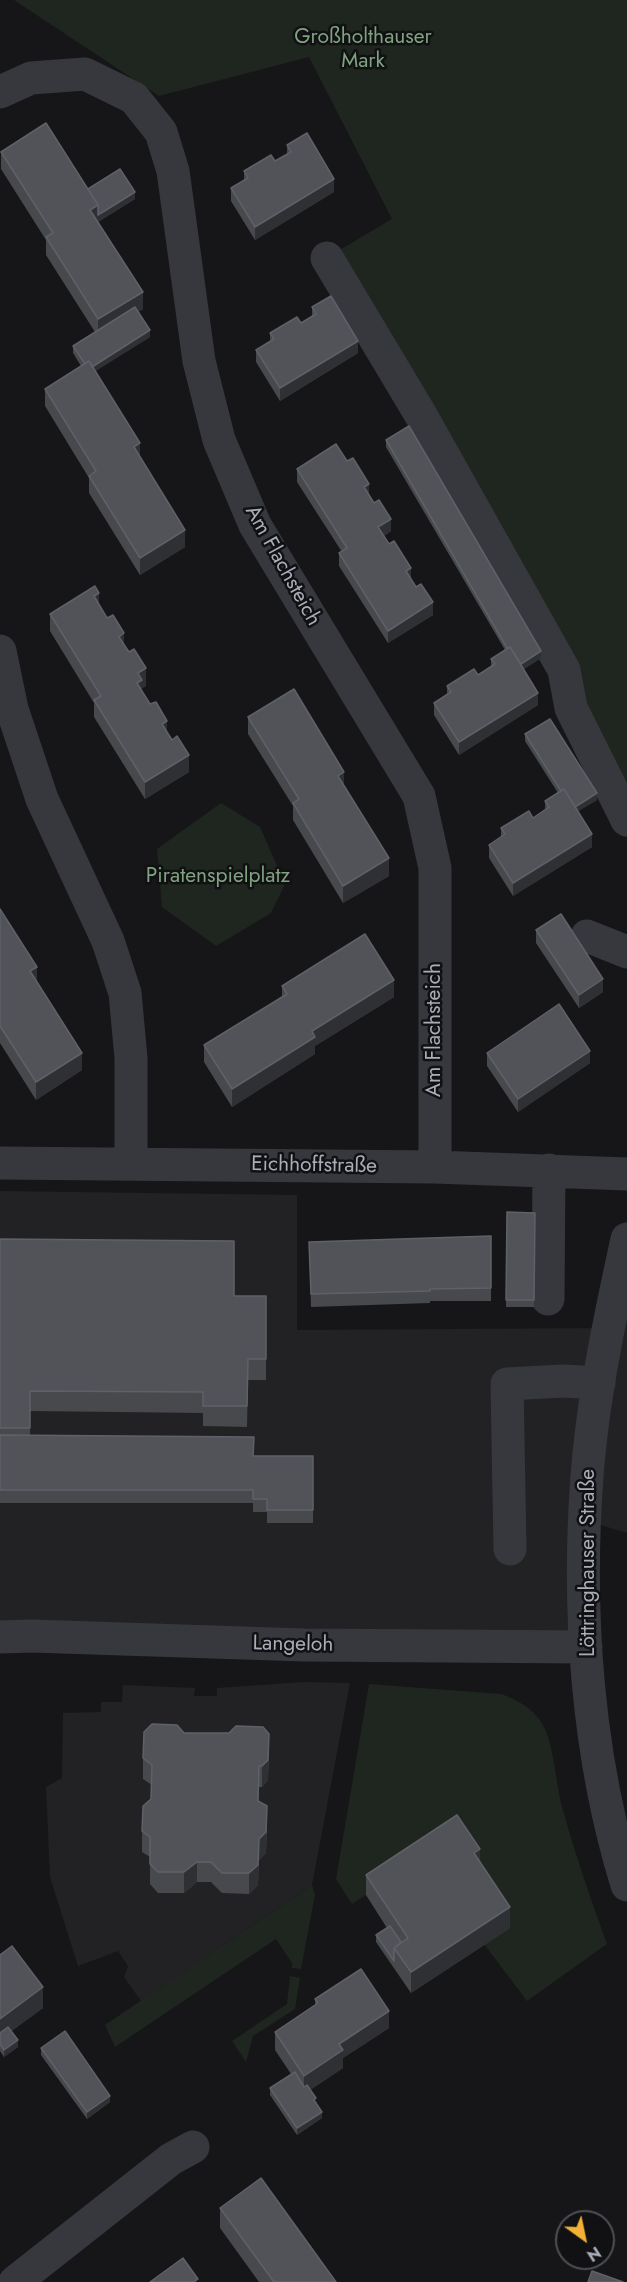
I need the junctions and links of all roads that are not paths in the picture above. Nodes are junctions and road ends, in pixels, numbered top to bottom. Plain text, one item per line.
1 (0, 92) edge
2 (327, 258) dead end
3 (0, 651) edge
4 (627, 820) edge
5 (587, 936) dead end
6 (627, 952) edge
7 (0, 1163) edge
8 (131, 1164) junction
9 (435, 1167) junction
10 (549, 1170) junction
11 (627, 1173) edge
12 (627, 1239) edge
13 (549, 1299) dead end
14 (599, 1383) junction
15 (510, 1549) dead end
16 (0, 1637) edge
17 (586, 1647) junction
18 (627, 1886) edge
19 (193, 2147) dead end
20 (15, 2282) edge

1 - 9 street, Am Flachsteich
2 - 4 street
3 - 8 street
5 - 6 street
7 - 8 street, Eichhoffstraße
8 - 9 street, Eichhoffstraße
9 - 10 street, Eichhoffstraße
10 - 11 street, Eichhoffstraße
10 - 13 street
12 - 14 street, Löttringhauser Straße
14 - 15 street
14 - 17 street, Löttringhauser Straße
16 - 17 street, Langeloh
17 - 18 street, Löttringhauser Straße
19 - 20 street

